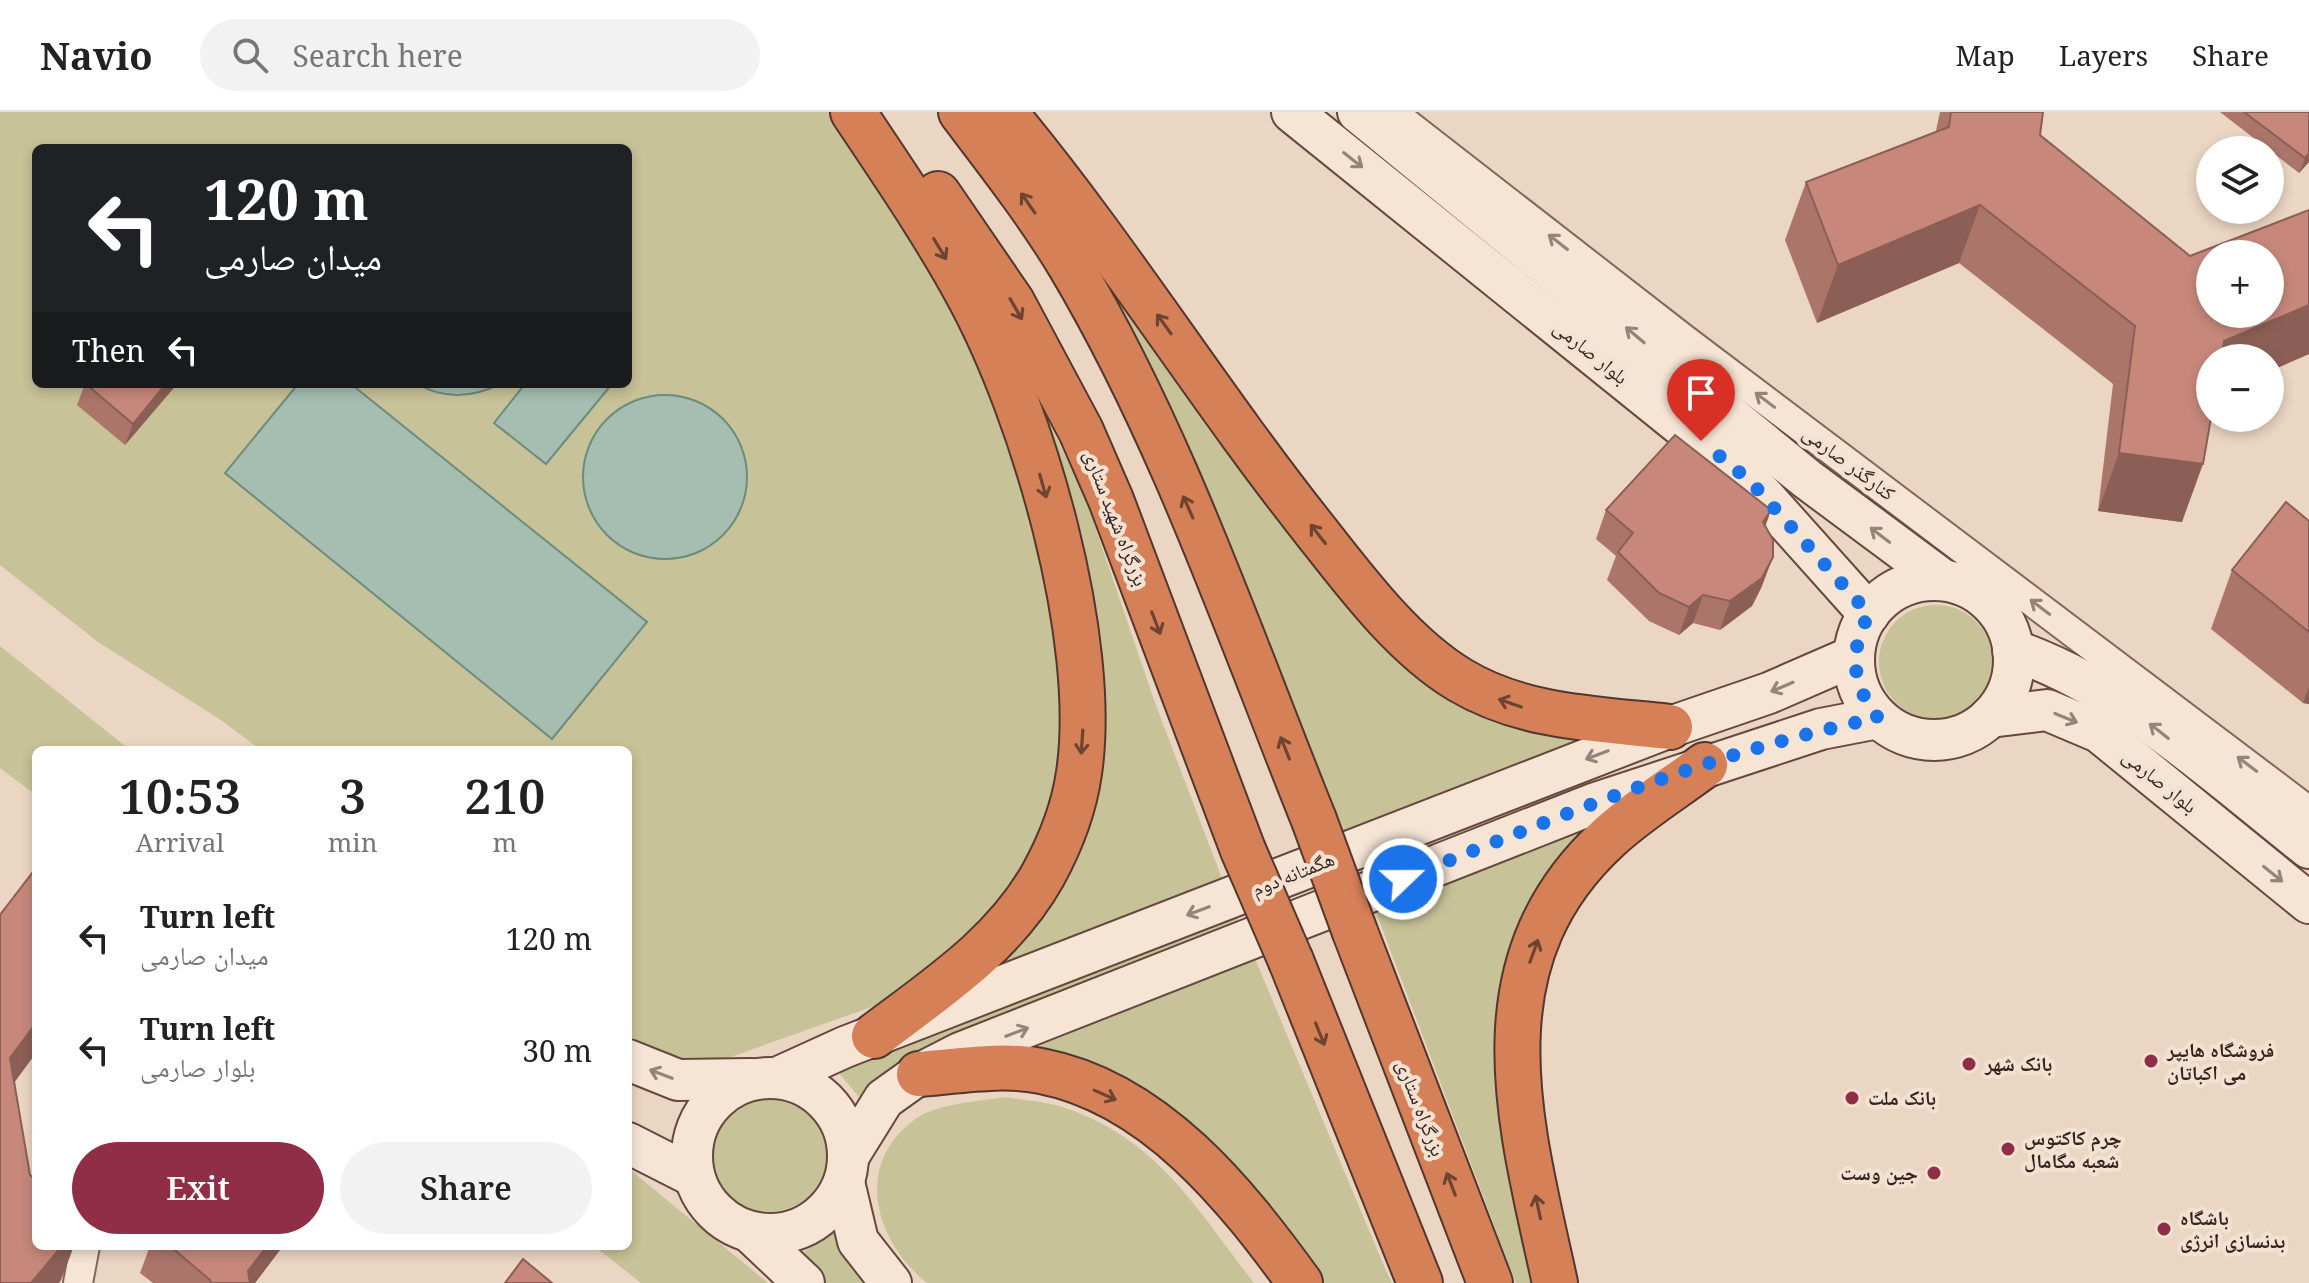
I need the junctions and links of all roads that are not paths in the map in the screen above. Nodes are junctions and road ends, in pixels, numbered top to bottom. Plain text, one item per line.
1 (853, 112) edge
2 (870, 112) edge
3 (961, 112) edge
4 (1004, 112) edge
5 (1358, 112) edge
6 (1392, 112) edge
7 (1312, 118) edge
8 (1943, 580) junction
9 (1990, 586) junction
10 (1869, 614) junction
11 (2013, 650) junction
12 (1854, 656) junction
13 (1990, 717) junction
14 (1878, 718) junction
15 (1670, 727) junction
16 (1705, 765) junction
17 (2309, 811) edge
18 (2309, 848) edge
19 (2309, 903) edge
20 (874, 1036) junction
21 (632, 1062) edge
22 (919, 1074) junction
23 (765, 1078) junction
24 (632, 1145) edge
25 (846, 1170) junction
26 (693, 1176) junction
27 (750, 1232) junction
28 (84, 1250) edge
29 (78, 1283) edge
30 (804, 1283) edge
31 (891, 1283) edge
32 (1300, 1283) edge
33 (1420, 1283) edge
34 (1490, 1283) edge
35 (1555, 1283) edge

1 -> 20 highway
2 -> 33 highway, بزرگراه شهید ستاری, bridge
34 -> 3 highway, بزرگراه ستاری, bridge
15 -> 4 highway
8 -> 5 main road, بلوار صارمی
9 -> 6 street, کنارگذر صارمی
7 -> 10 main road, بلوار صارمی
8 - 9 main road
8 - 10 main road
9 - 11 main road
17 -> 9 street, کنارگذر صارمی
10 - 12 main road
11 - 13 main road
18 -> 11 main road, بلوار صارمی
12 - 14 main road
12 -> 15 main road, هگمتانه دوم
13 - 14 main road
13 -> 19 main road, بلوار صارمی
14 - 16 main road
15 -> 20 main road, هگمتانه دوم
22 -> 16 main road
35 -> 16 highway
20 - 23 main road, هگمتانه دوم
23 -> 21 main road
22 - 25 main road
22 -> 32 highway
23 - 25 main road
23 - 26 main road
24 - 26 main road
25 - 27 main road
25 - 31 main road
26 - 27 main road
27 - 30 main road
28 - 29 street

